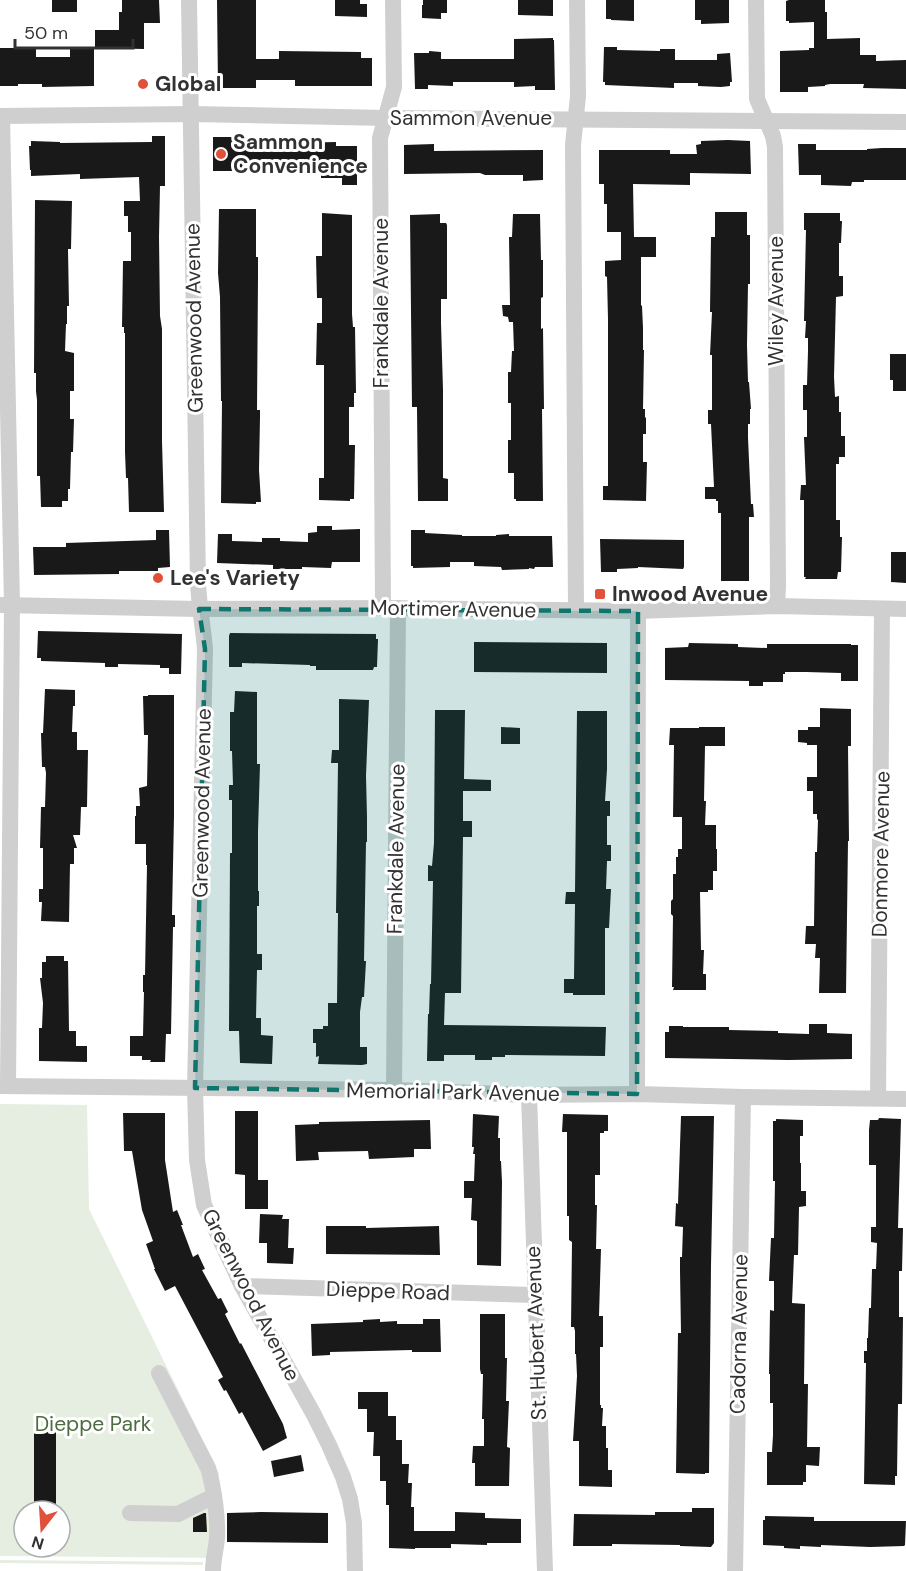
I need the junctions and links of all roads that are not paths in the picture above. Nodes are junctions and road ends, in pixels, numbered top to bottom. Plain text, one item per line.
1 (189, 0) edge
2 (393, 0) edge
3 (577, 0) edge
4 (756, 0) edge
5 (191, 114) junction
6 (1, 116) edge
7 (386, 118) junction
8 (575, 119) junction
9 (766, 120) junction
10 (906, 122) edge
11 (6, 605) edge
12 (777, 606) junction
13 (390, 608) junction
14 (200, 609) junction
15 (882, 609) junction
16 (906, 609) edge
17 (576, 610) junction
18 (638, 611) junction
19 (4, 1086) edge
20 (195, 1088) junction
21 (394, 1090) junction
22 (637, 1094) junction
23 (529, 1095) junction
24 (743, 1097) junction
25 (878, 1098) junction
26 (906, 1099) edge
27 (242, 1286) junction
28 (535, 1295) junction
29 (159, 1373) dead end
30 (214, 1496) junction
31 (130, 1513) dead end
32 (213, 1571) edge
33 (355, 1571) edge
34 (545, 1571) edge
35 (735, 1571) edge

1 - 5 street, Greenwood Avenue
2 - 7 street, Frankdale Avenue
3 - 8 street
4 - 9 street, Wiley Avenue
5 - 6 street, Sammon Avenue
5 - 7 street, Sammon Avenue
5 - 14 street, Greenwood Avenue
6 - 11 street
7 - 8 street, Sammon Avenue
7 - 13 street, Frankdale Avenue
8 - 9 street, Sammon Avenue
8 - 17 street
9 - 10 street, Sammon Avenue
9 - 12 street, Wiley Avenue
11 - 14 street, Mortimer Avenue
11 - 19 street
12 - 15 street, Mortimer Avenue
12 - 18 street, Mortimer Avenue
13 - 14 street, Mortimer Avenue
13 - 17 street, Mortimer Avenue
13 - 21 street, Frankdale Avenue
14 - 20 street, Greenwood Avenue
15 - 16 street, Mortimer Avenue
15 - 25 street, Donmore Avenue
17 - 18 street, Mortimer Avenue
18 - 22 street
19 - 20 street, Memorial Park Avenue
20 - 21 street, Memorial Park Avenue
20 - 27 street, Greenwood Avenue
21 - 23 street, Memorial Park Avenue
22 - 23 street, Memorial Park Avenue
22 - 24 street, Memorial Park Avenue
23 - 28 street, St. Hubert Avenue
24 - 25 street, Memorial Park Avenue
24 - 35 street, Cadorna Avenue
25 - 26 street, Memorial Park Avenue
27 - 28 street, Dieppe Road
27 - 33 street, Greenwood Avenue
28 - 34 street, St. Hubert Avenue
29 - 30 street
30 - 31 street
30 - 32 street

